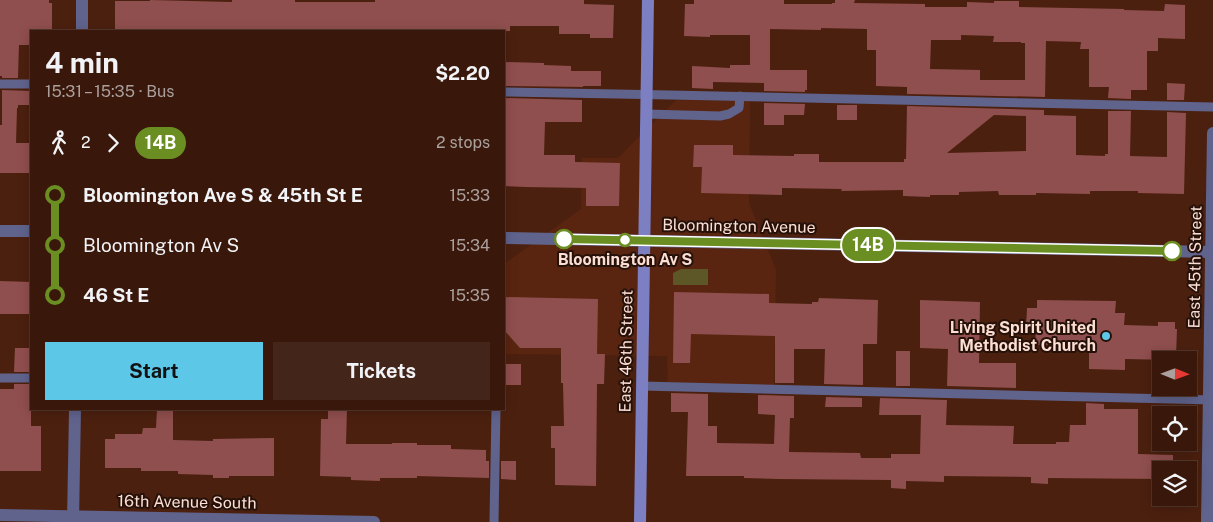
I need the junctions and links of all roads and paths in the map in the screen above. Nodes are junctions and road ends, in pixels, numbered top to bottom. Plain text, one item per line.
1 (82, 0) edge
2 (648, 0) edge
3 (82, 30) edge
4 (0, 84) edge
5 (30, 84) edge
6 (505, 92) edge
7 (646, 94) junction
8 (740, 96) junction
9 (1213, 107) edge
10 (646, 114) junction
11 (1213, 133) edge
12 (0, 231) edge
13 (30, 232) edge
14 (505, 238) edge
15 (644, 240) junction
16 (1212, 252) edge
17 (0, 378) edge
18 (30, 378) edge
19 (642, 386) junction
20 (1211, 400) edge
21 (75, 410) edge
22 (496, 410) edge
23 (0, 515) edge
24 (73, 519) edge
25 (137, 520) edge
26 (374, 522) edge
27 (494, 522) edge
28 (640, 522) edge
29 (1207, 522) edge

1 - 3 street
2 - 7 main road, East 46th Street
4 - 5 lane
6 - 7 lane
7 - 8 lane
7 - 10 main road, East 46th Street
8 - 9 lane
8 - 10 lane
10 - 15 main road, East 46th Street
11 - 16 street, East 45th Street
12 - 13 street
14 - 15 street, Bloomington Avenue
15 - 16 street, Bloomington Avenue
15 - 19 main road, East 46th Street
16 - 20 street, East 45th Street
17 - 18 lane
19 - 20 lane
19 - 28 main road, East 46th Street
20 - 29 street, East 45th Street
21 - 24 street
22 - 27 lane
23 - 24 street, 16th Avenue South
24 - 25 street, 16th Avenue South
25 - 26 street, 16th Avenue South

